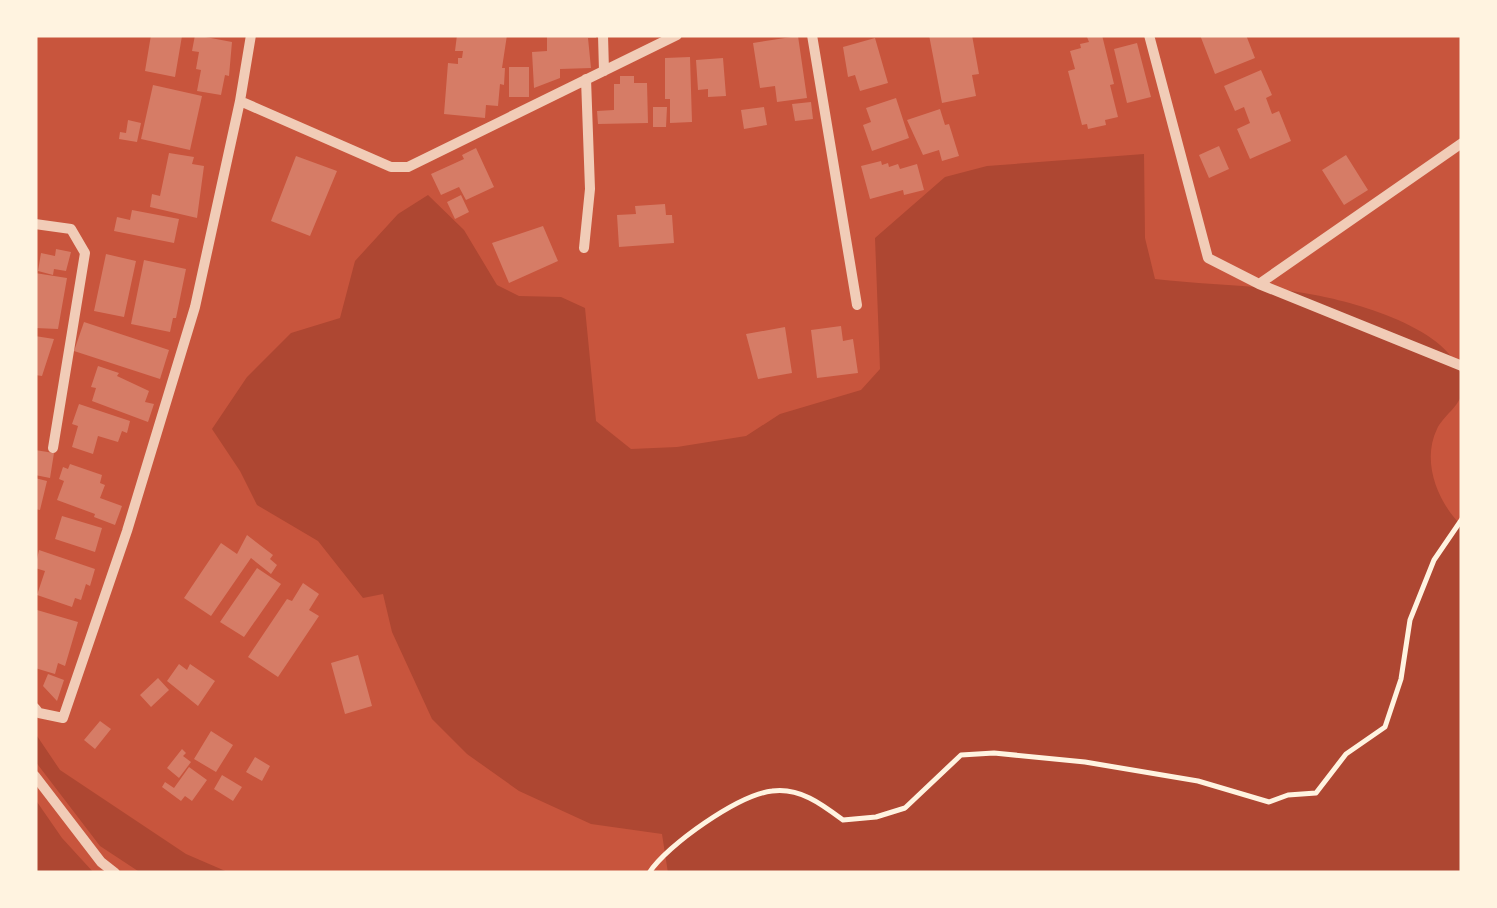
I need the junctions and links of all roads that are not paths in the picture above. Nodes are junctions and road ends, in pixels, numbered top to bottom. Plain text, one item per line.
1 (250, 35) edge
2 (603, 35) edge
3 (677, 35) edge
4 (812, 35) edge
5 (1148, 35) edge
6 (604, 71) junction
7 (586, 80) junction
8 (240, 100) junction
9 (1462, 143) edge
10 (35, 224) edge
11 (584, 248) dead end
12 (1259, 284) junction
13 (857, 305) dead end
14 (1462, 366) edge
15 (52, 448) dead end
16 (35, 708) edge
17 (35, 776) edge
18 (115, 873) edge

1 - 8 street
2 - 6 street
3 - 6 street
4 - 13 street
5 - 12 street
6 - 7 street
7 - 8 street
7 - 11 street
8 - 16 street
9 - 12 street
10 - 15 street
12 - 14 street
17 - 18 street

